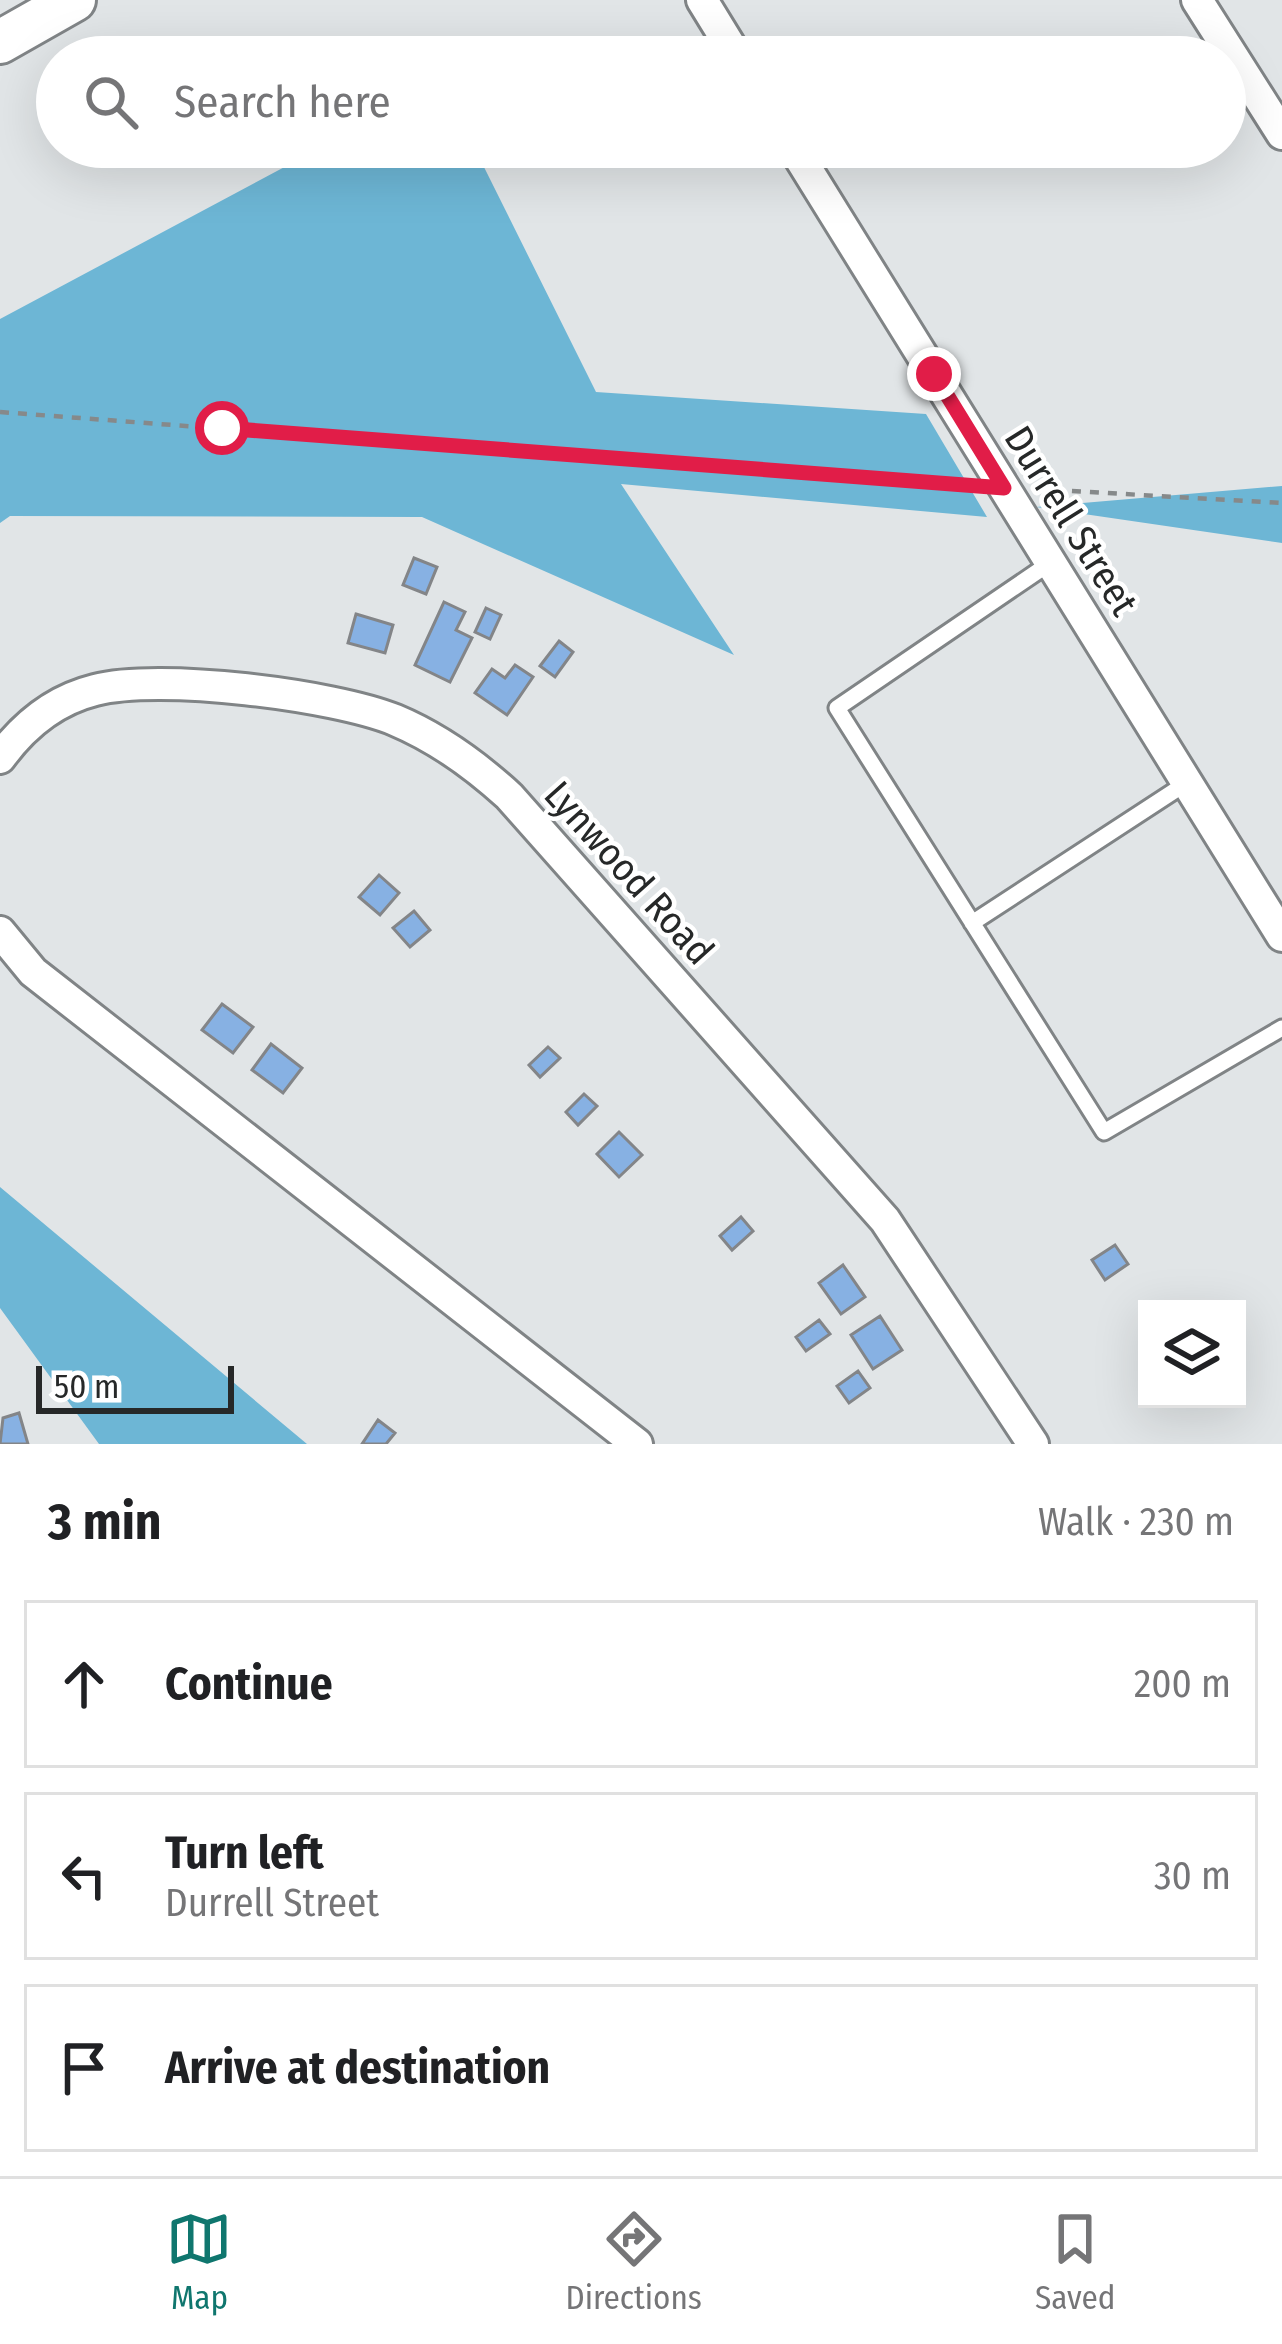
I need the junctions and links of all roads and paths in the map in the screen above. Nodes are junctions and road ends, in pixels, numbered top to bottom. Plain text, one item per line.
1 (74, 0) edge
2 (702, 0) edge
3 (1197, 0) edge
4 (724, 36) edge
5 (1220, 36) edge
6 (0, 41) edge
7 (1246, 77) edge
8 (1282, 134) edge
9 (806, 168) edge
10 (0, 412) edge
11 (1004, 488) junction
12 (1282, 503) edge
13 (1050, 563) junction
14 (0, 758) edge
15 (1188, 782) junction
16 (972, 923) junction
17 (0, 932) edge
18 (1282, 936) edge
19 (1282, 1028) edge
20 (637, 1444) edge
21 (1033, 1444) edge

1 - 6 main road
2 - 4 street
3 - 5 street
7 - 8 street
9 - 11 street, Durrell Street
10 - 11 path
11 - 12 path
11 - 13 street, Durrell Street
13 - 15 street, Durrell Street
13 - 16 lane
14 - 21 street, Lynwood Road
15 - 16 lane
15 - 18 street, Durrell Street
16 - 19 lane
17 - 20 street

